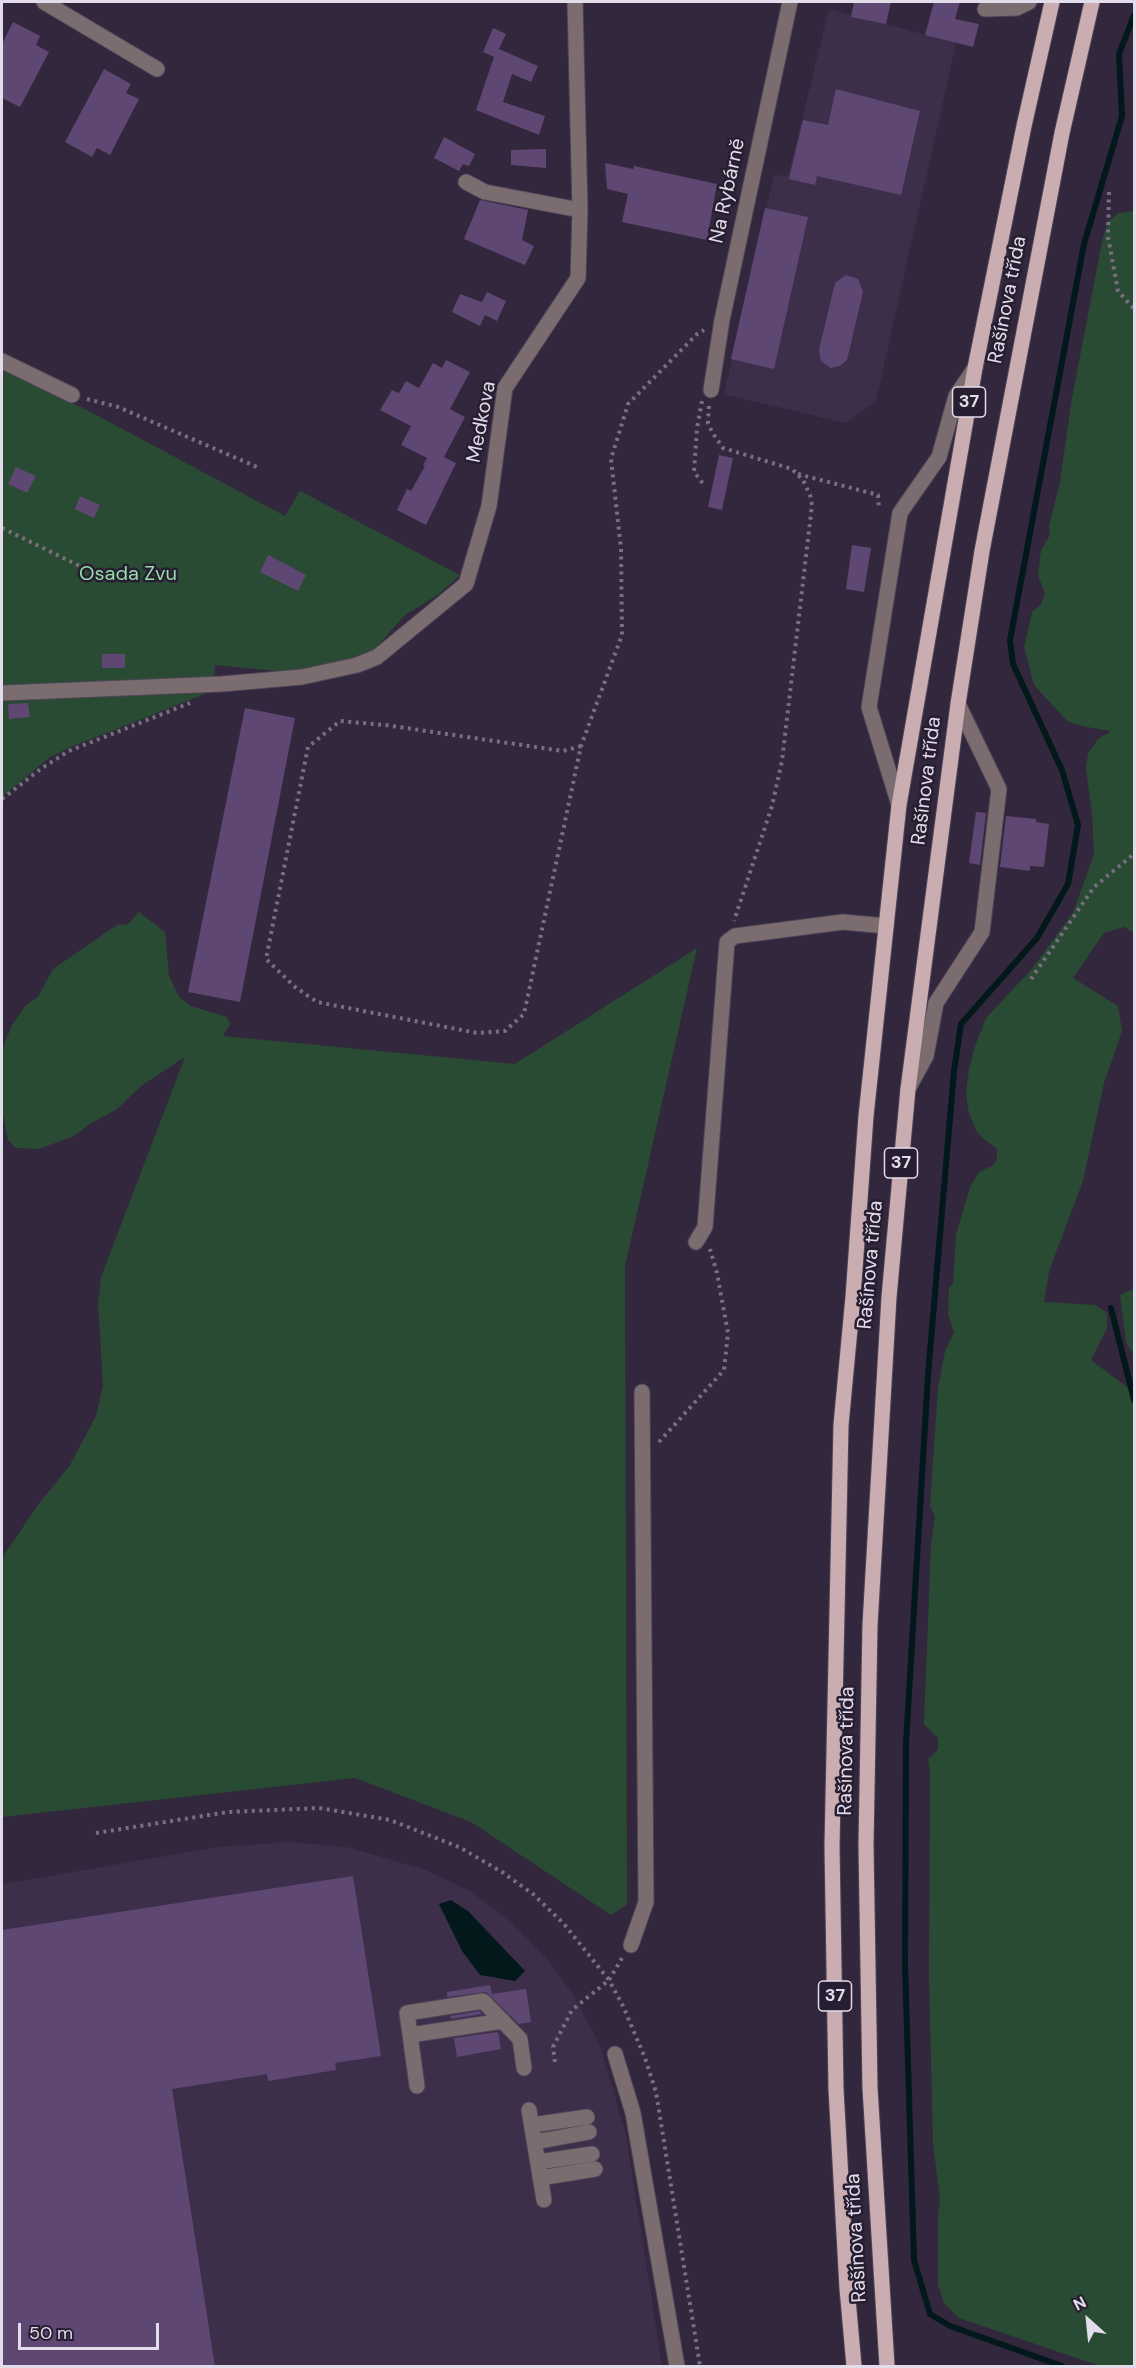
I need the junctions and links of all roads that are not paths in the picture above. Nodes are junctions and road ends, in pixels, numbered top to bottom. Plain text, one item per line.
1 (44, 2) edge
2 (575, 2) edge
3 (790, 2) edge
4 (995, 2) edge
5 (1029, 2) edge
6 (1052, 2) edge
7 (1092, 2) edge
8 (158, 69) dead end
9 (466, 182) dead end
10 (580, 210) junction
11 (2, 361) edge
12 (975, 368) junction
13 (711, 387) road end
14 (72, 394) road end
15 (2, 693) edge
16 (958, 704) junction
17 (900, 805) junction
18 (886, 926) junction
19 (908, 1089) junction
20 (700, 1236) road end
21 (642, 1392) dead end
22 (631, 1945) dead end
23 (502, 2021) junction
24 (410, 2036) junction
25 (615, 2054) dead end
26 (524, 2068) dead end
27 (417, 2086) dead end
28 (535, 2142) junction
29 (538, 2162) junction
30 (540, 2178) junction
31 (544, 2200) dead end
32 (677, 2367) edge
33 (854, 2367) edge
34 (887, 2367) edge

1 - 8 street
2 - 10 street, Medkova
3 - 13 street, Na Rybárně
4 - 5 street
6 - 12 main road, Rašínova třída / 37
7 - 16 main road, Rašínova třída / 37
9 - 10 street
10 - 15 street, Medkova
11 - 14 street
12 - 17 main road, Rašínova třída / 37
12 - 17 street
16 - 19 main road, Rašínova třída / 37
16 - 19 street
17 - 18 main road, Rašínova třída / 37
18 - 20 street
18 - 33 main road, Rašínova třída / 37
19 - 34 main road, Rašínova třída / 37
21 - 22 street
23 - 24 street
23 - 24 street
23 - 26 street
24 - 27 street
25 - 32 street
28 - 28 street
28 - 29 street
29 - 30 street
29 - 30 street
30 - 31 street

